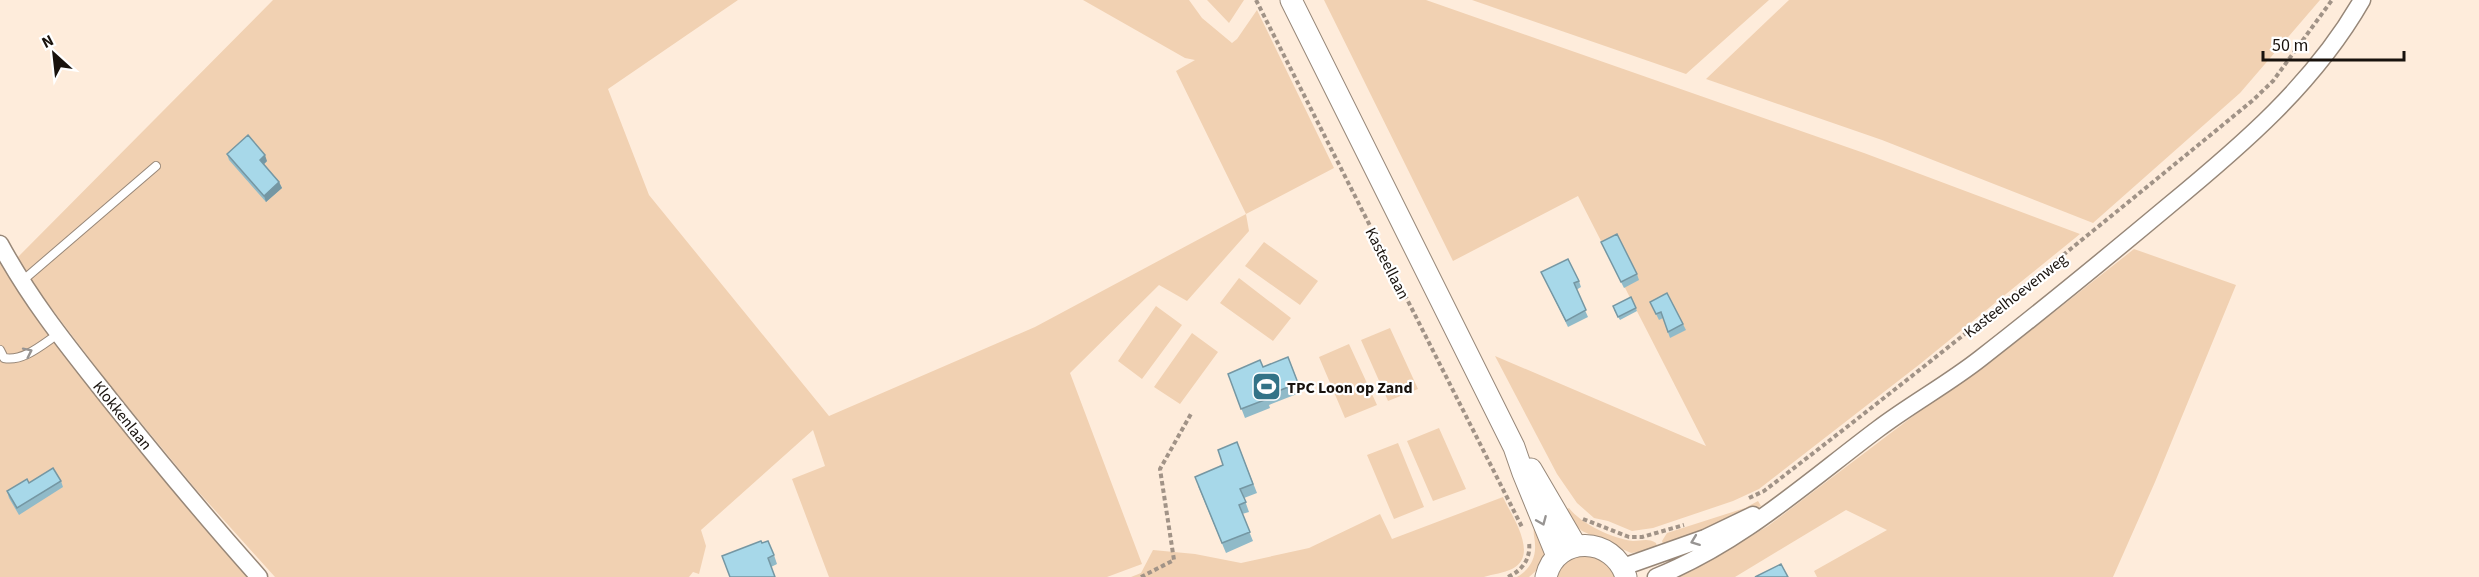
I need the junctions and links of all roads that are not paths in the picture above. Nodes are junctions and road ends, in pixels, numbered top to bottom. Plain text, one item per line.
1 (1291, 0) edge
2 (2362, 0) edge
3 (156, 166) dead end
4 (0, 244) edge
5 (21, 282) junction
6 (57, 334) junction
7 (0, 350) edge
8 (1514, 447) junction
9 (1787, 500) junction
10 (1576, 546) junction
11 (1557, 556) junction
12 (1624, 572) edge
13 (259, 577) edge
14 (1546, 577) edge
15 (1656, 577) edge

1 - 8 street, Kasteellaan
2 - 9 street, Kasteelhoevenweg
3 - 5 lane
4 - 5 street, Klokkenlaan
5 - 6 street, Klokkenlaan
7 -> 6 lane
6 - 13 street, Klokkenlaan
8 - 10 street, Kasteellaan
8 -> 11 street, Kasteellaan
9 -> 12 street, Kasteelhoevenweg
9 - 15 street, Kasteelhoevenweg
10 - 11 street
10 - 12 street
11 - 14 street

